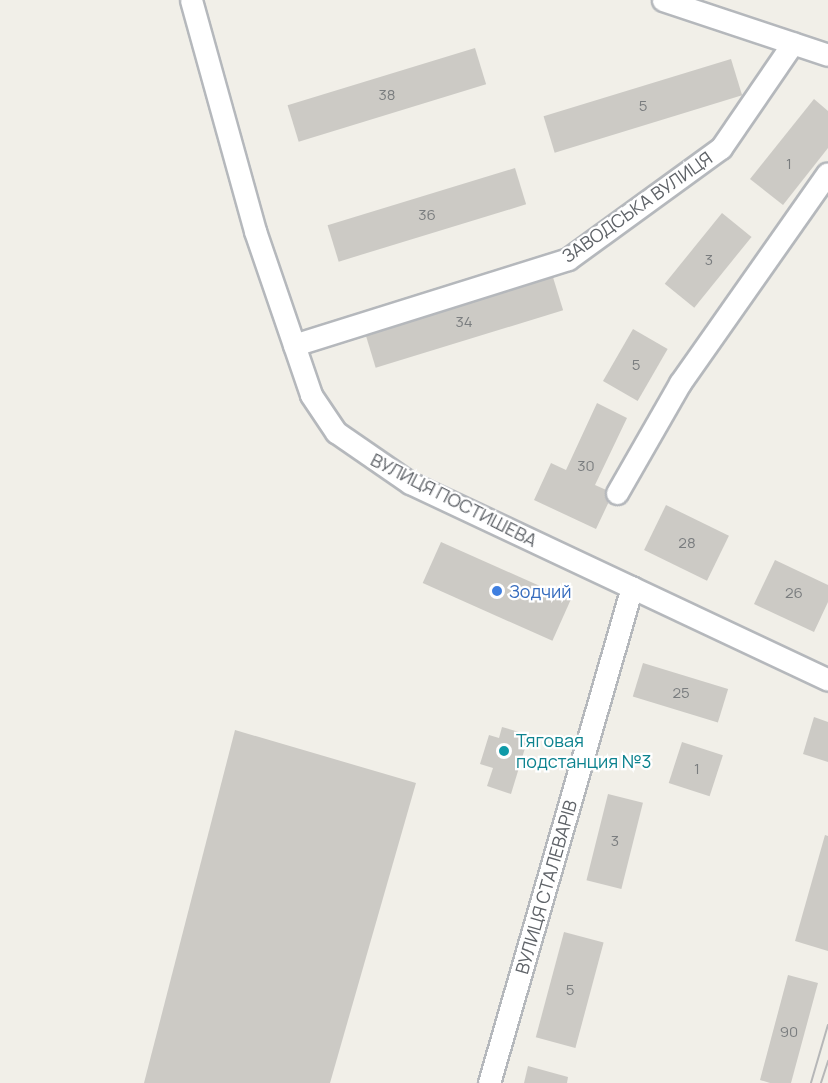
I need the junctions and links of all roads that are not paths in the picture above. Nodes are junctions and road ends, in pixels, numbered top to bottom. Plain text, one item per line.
1 (663, 0) edge
2 (197, 2) edge
3 (794, 43) junction
4 (828, 55) edge
5 (827, 174) edge
6 (294, 345) junction
7 (617, 493) dead end
8 (632, 587) junction
9 (828, 680) edge
10 (489, 1083) edge

1 - 3 street
2 - 6 street, ВУЛИЦЯ ПОСТИШЕВА
3 - 4 street
3 - 6 street, ЗАВОДСЬКА ВУЛИЦЯ
5 - 7 street
6 - 8 street, ВУЛИЦЯ ПОСТИШЕВА
8 - 9 street, ВУЛИЦЯ ПОСТИШЕВА
8 - 10 street, ВУЛИЦЯ СТАЛЕВАРІВ

